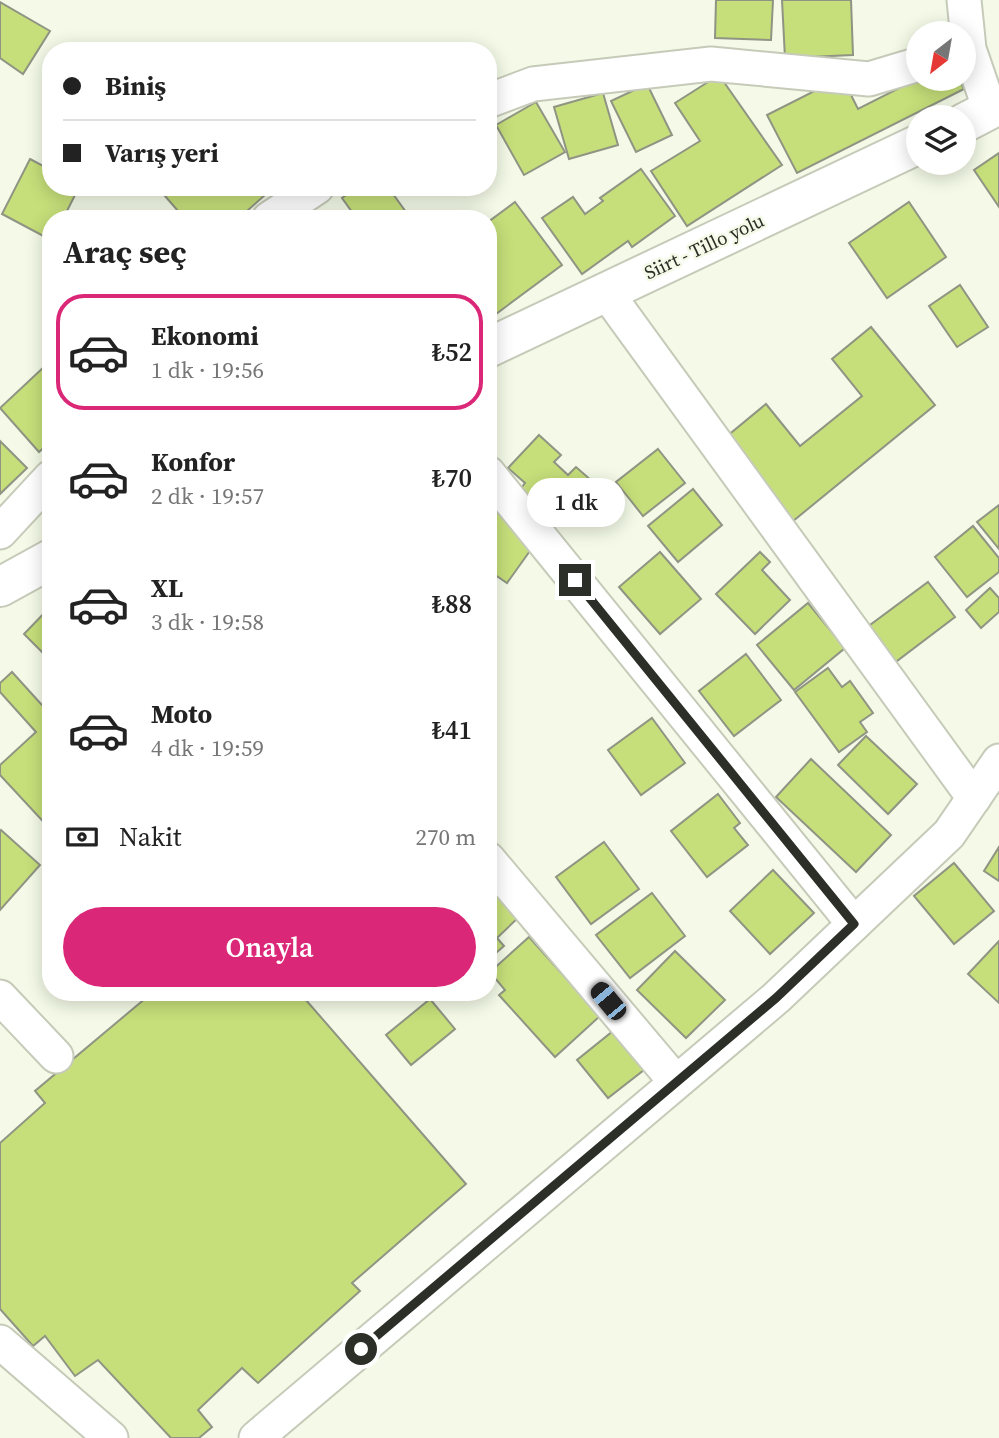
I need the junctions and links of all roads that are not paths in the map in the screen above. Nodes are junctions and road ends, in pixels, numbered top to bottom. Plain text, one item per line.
1 (964, 0) edge
2 (965, 21) edge
3 (906, 68) edge
4 (976, 82) edge
5 (497, 98) edge
6 (985, 113) edge
7 (906, 150) edge
8 (304, 196) edge
9 (282, 210) edge
10 (606, 292) junction
11 (497, 344) edge
12 (497, 484) edge
13 (42, 487) edge
14 (0, 532) edge
15 (42, 564) edge
16 (0, 587) edge
17 (999, 761) edge
18 (974, 798) junction
19 (497, 870) edge
20 (854, 924) junction
21 (0, 997) edge
22 (56, 1056) dead end
23 (676, 1082) junction
24 (0, 1342) edge
25 (111, 1438) edge
26 (256, 1438) edge

1 - 2 street
3 - 5 street
4 - 6 street
7 - 10 main road, Siirt - Tillo yolu
8 - 9 street
10 - 11 main road, Siirt - Tillo yolu
10 - 18 street
12 - 20 street
13 - 14 street
15 - 16 main road
17 - 18 street
18 - 20 street
19 - 23 street
20 - 23 street
21 - 22 street
23 - 26 street
24 - 25 street

